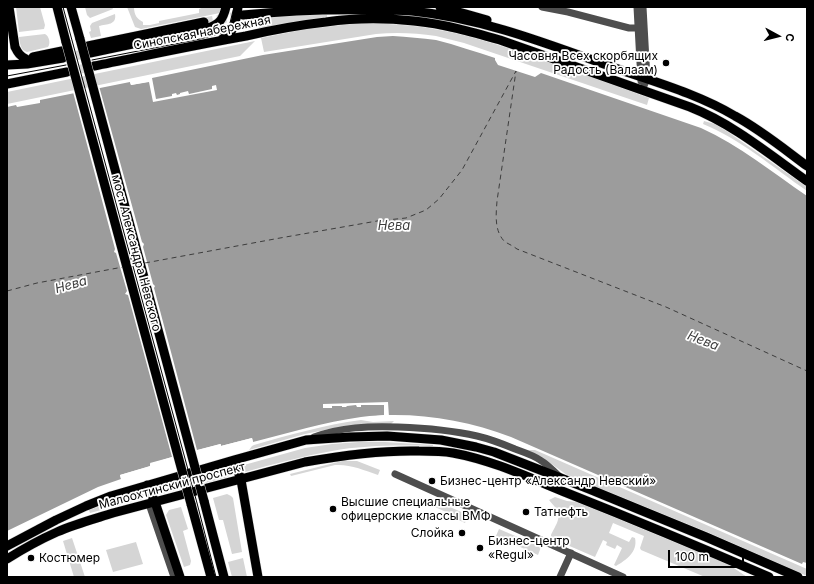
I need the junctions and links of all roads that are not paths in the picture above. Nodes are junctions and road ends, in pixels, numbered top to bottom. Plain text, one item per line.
1 (9, 7) edge
2 (57, 7) edge
3 (71, 7) edge
4 (226, 7) edge
5 (446, 7) edge
6 (542, 7) edge
7 (636, 7) edge
8 (643, 7) edge
9 (241, 11) edge
10 (641, 28) junction
11 (510, 31) junction
12 (217, 41) junction
13 (14, 43) junction
14 (89, 49) tunnel mouth
15 (26, 59) junction
16 (7, 64) edge
17 (94, 66) tunnel mouth
18 (67, 72) tunnel mouth
19 (644, 78) junction
20 (7, 84) edge
21 (642, 90) junction
22 (807, 166) edge
23 (807, 181) edge
24 (234, 460) junction
25 (395, 474) dead end
26 (238, 480) junction
27 (147, 485) junction
28 (152, 503) junction
29 (7, 546) edge
30 (571, 553) junction
31 (7, 559) edge
32 (174, 577) edge
33 (180, 577) edge
34 (211, 577) edge
35 (224, 577) edge
36 (258, 577) edge
37 (560, 577) edge
38 (623, 577) edge
39 (769, 577) edge
40 (798, 577) edge

1 - 13 main road
2 - 34 main road, мост Александра Невского, bridge
3 - 35 main road, мост Александра Невского, bridge
4 - 14 main road, Синопская набережная
5 - 11 main road, Синопская набережная
6 - 10 street
7 - 10 street
8 - 10 street
9 - 11 main road, Синопская набережная
9 - 12 main road
10 - 19 street
11 - 19 main road, Синопская набережная
12 - 17 main road, Синопская набережная
12 - 21 main road, Синопская набережная
13 - 15 main road
13 - 16 main road
15 - 16 main road
15 - 16 main road
18 - 20 main road
19 - 21 street
19 - 22 main road, Синопская набережная
21 - 23 main road, Синопская набережная
24 - 26 main road
24 - 27 main road, Малоохтинский проспект
24 - 40 main road, Малоохтинский проспект
25 - 30 street
26 - 28 main road, Малоохтинский проспект
26 - 36 main road
26 - 39 main road, Малоохтинский проспект
27 - 28 main road
27 - 29 main road, Малоохтинский проспект
28 - 31 main road, Малоохтинский проспект
28 - 32 street
28 - 33 main road
30 - 37 street
30 - 38 street

